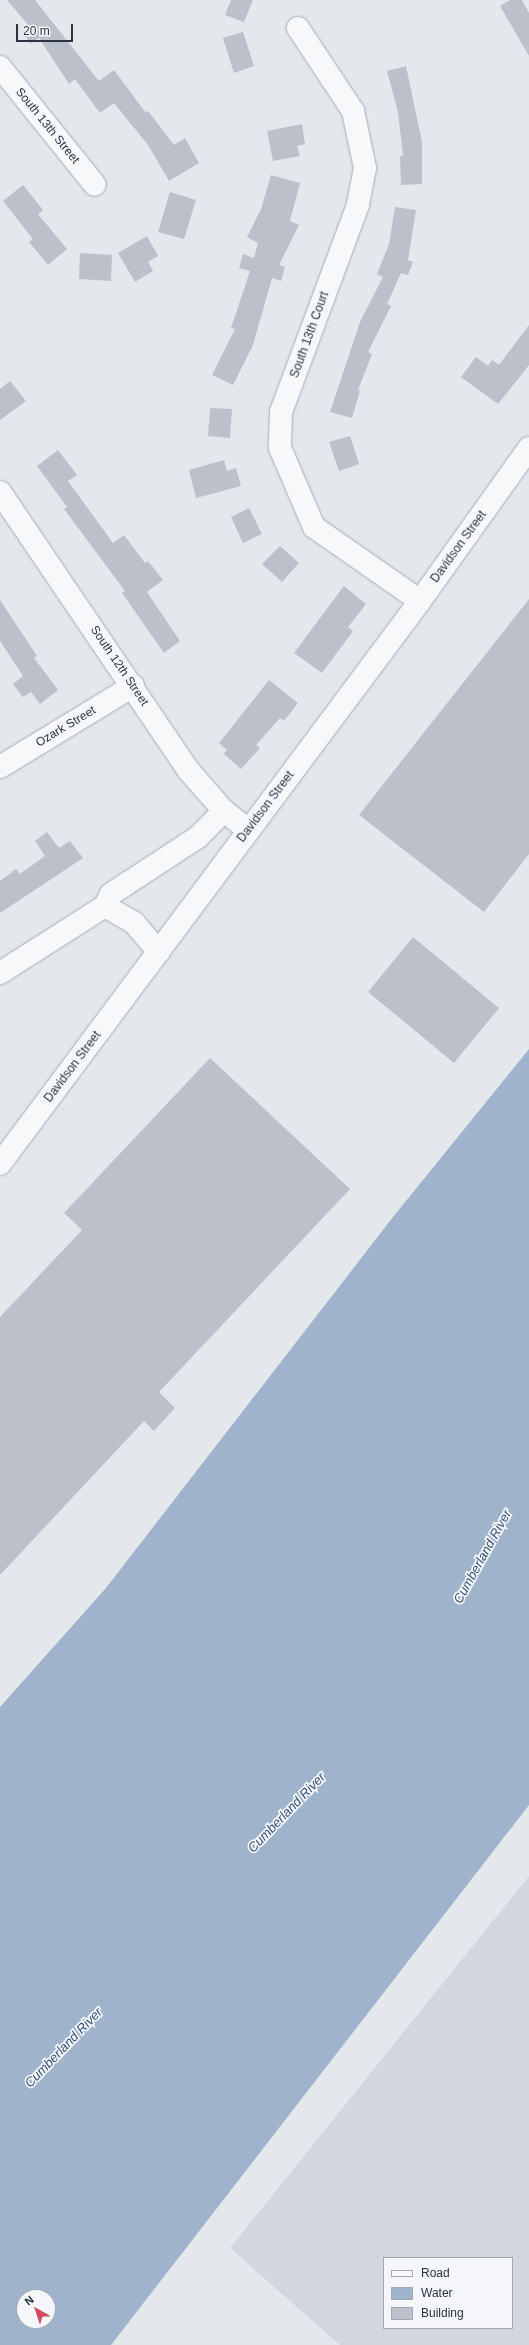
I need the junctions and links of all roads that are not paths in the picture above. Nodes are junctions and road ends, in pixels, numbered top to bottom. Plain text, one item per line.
1 (298, 28) dead end
2 (0, 67) edge
3 (95, 185) dead end
4 (529, 448) edge
5 (0, 492) edge
6 (420, 601) junction
7 (133, 686) junction
8 (0, 767) edge
9 (224, 811) junction
10 (248, 830) junction
11 (105, 906) junction
12 (159, 952) junction
13 (0, 974) edge
14 (0, 1164) edge

1 - 6 street, South 13th Court
2 - 3 street, South 13th Street
4 - 6 street, Davidson Street
5 - 7 street, South 12th Street
6 - 10 street, Davidson Street
7 - 8 street, Ozark Street
7 - 9 street, South 12th Street
9 - 10 street, South 12th Street
9 - 11 street
10 - 12 street, Davidson Street
11 - 12 street
11 - 13 street
12 - 14 street, Davidson Street

